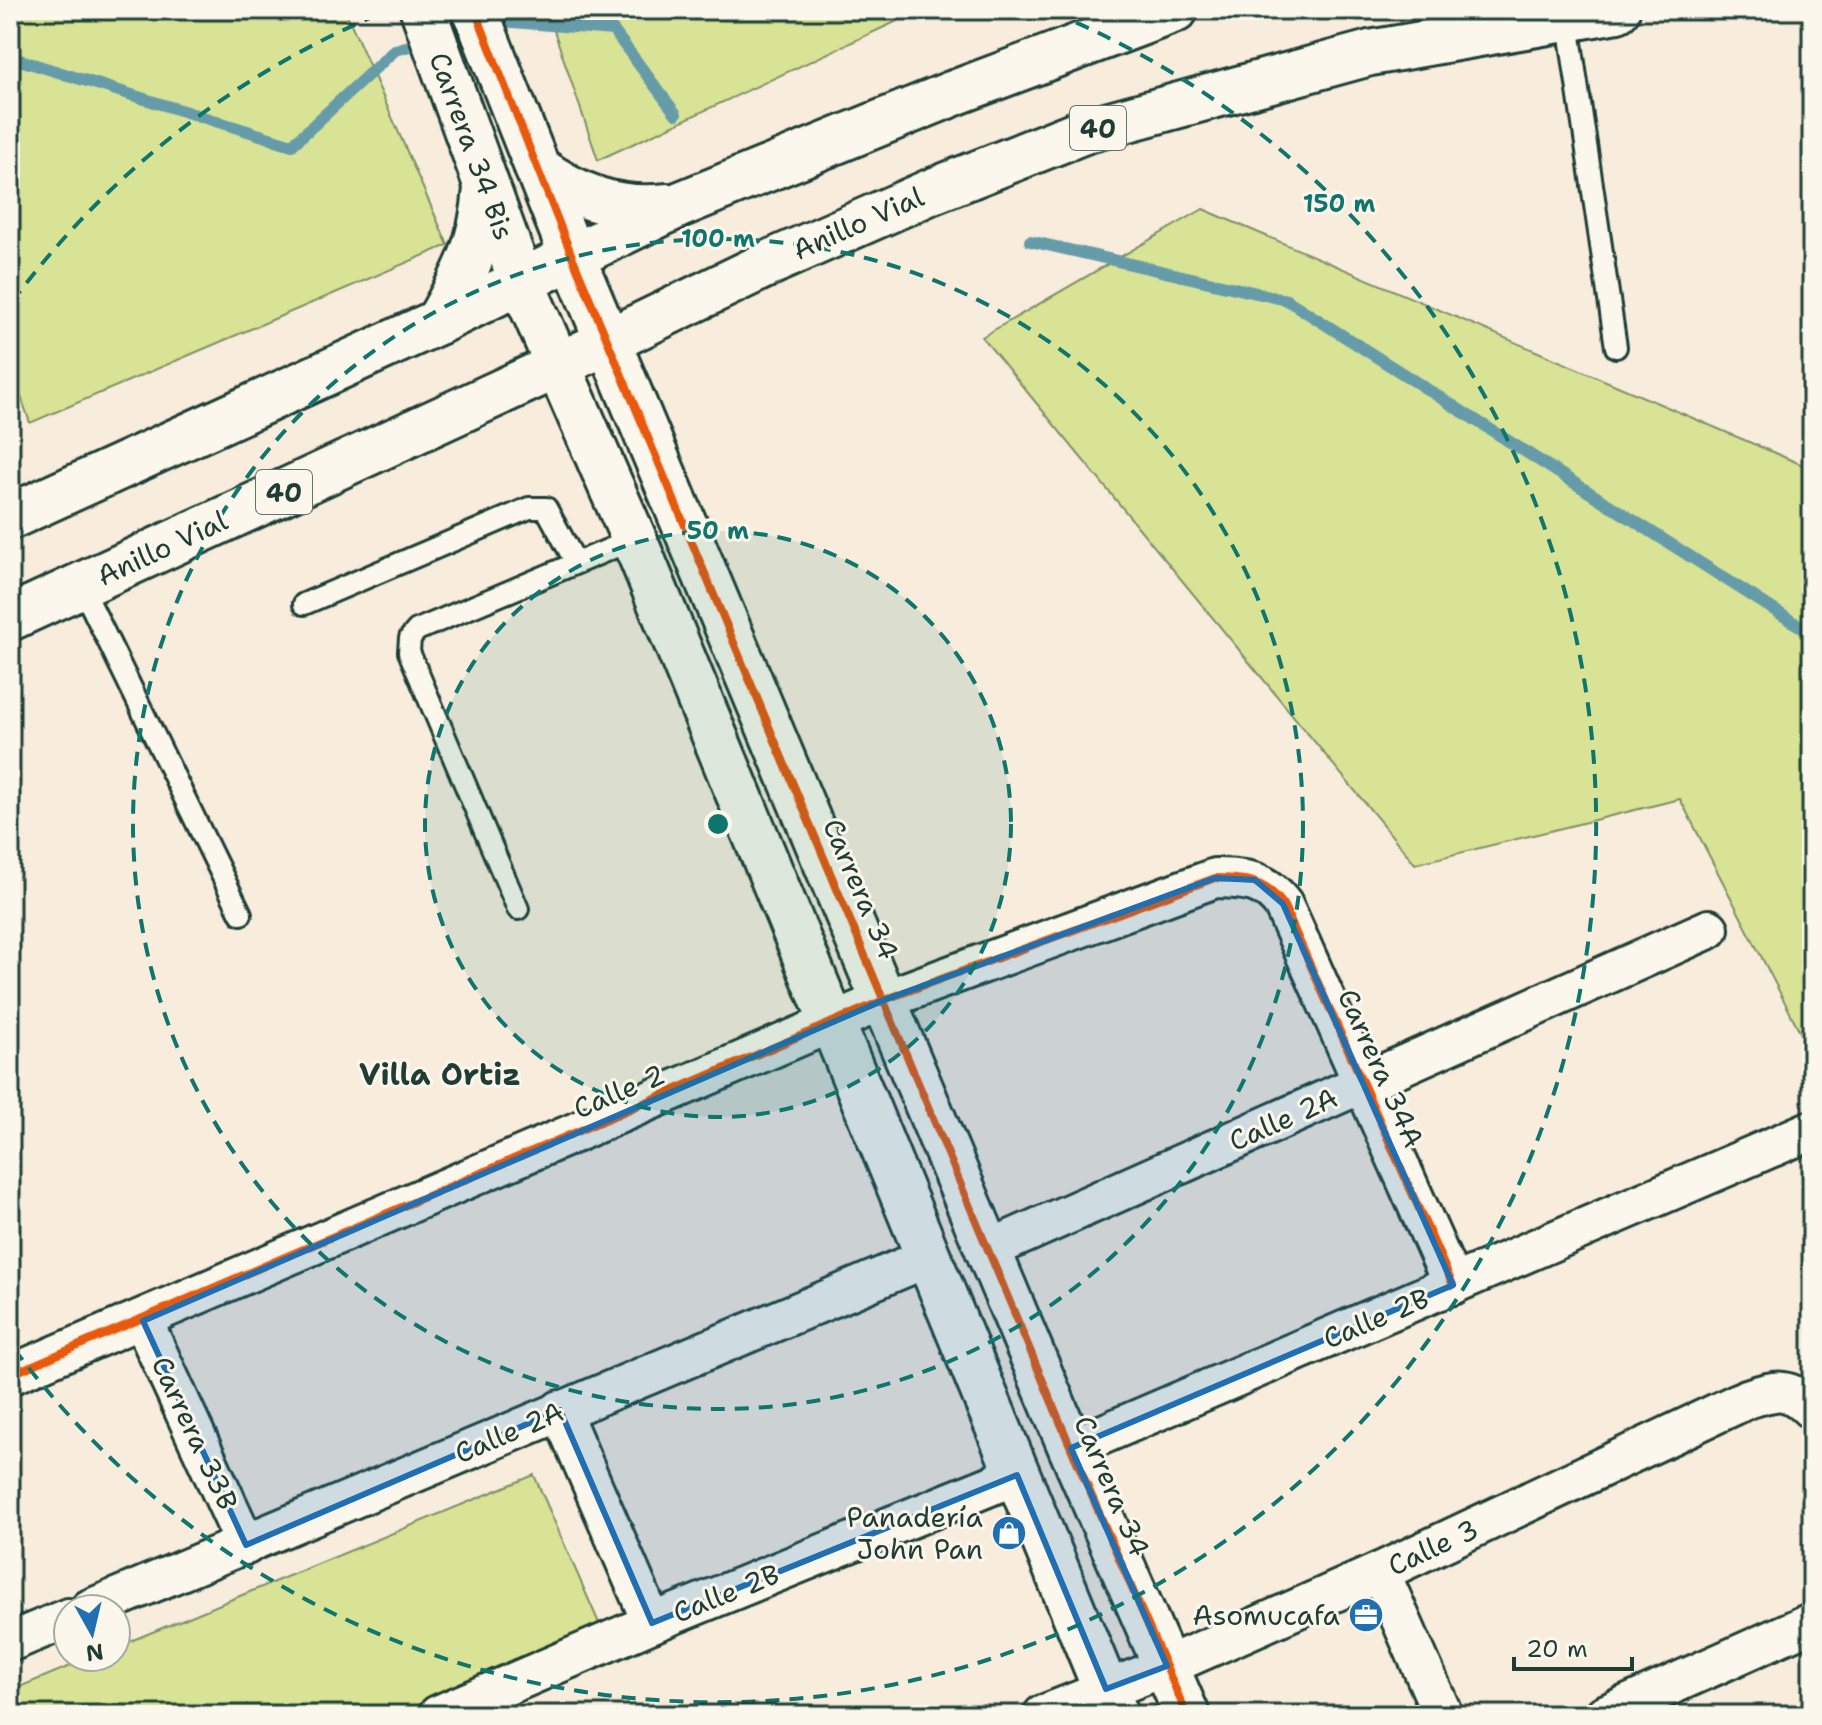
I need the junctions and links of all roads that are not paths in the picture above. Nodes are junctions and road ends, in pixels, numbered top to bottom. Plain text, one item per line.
1 (475, 10) edge
2 (1175, 10) edge
3 (1617, 10) edge
4 (424, 12) edge
5 (1567, 16) junction
6 (537, 168) junction
7 (486, 188) junction
8 (681, 204) junction
9 (572, 256) junction
10 (521, 281) junction
11 (438, 322) junction
12 (609, 341) junction
13 (1616, 347) dead end
14 (559, 365) junction
15 (10, 517) edge
16 (634, 539) junction
17 (575, 561) junction
18 (81, 585) junction
19 (304, 604) dead end
20 (10, 618) edge
21 (1255, 880) joint
22 (518, 909) dead end
23 (241, 914) dead end
24 (1709, 929) dead end
25 (884, 1000) junction
26 (830, 1023) junction
27 (1364, 1083) junction
28 (1812, 1130) edge
29 (988, 1250) junction
30 (929, 1257) junction
31 (1453, 1285) junction
32 (143, 1321) junction
33 (10, 1375) edge
34 (560, 1410) junction
35 (1812, 1410) edge
36 (1071, 1448) junction
37 (1017, 1475) junction
38 (246, 1545) junction
39 (1380, 1572) junction
40 (129, 1593) edge
41 (1812, 1622) edge
42 (652, 1623) junction
43 (52, 1625) edge
44 (10, 1642) edge
45 (1167, 1666) junction
46 (1111, 1702) edge
47 (438, 1715) edge
48 (1043, 1715) edge
49 (1187, 1715) edge
50 (1443, 1715) edge
51 (1604, 1715) edge

1 - 6 main road, Carrera 34 Bis
2 - 8 main road
3 - 5 main road, Anillo Vial / 40
4 - 7 main road, Carrera 34 Bis
5 - 12 main road, Anillo Vial / 40
5 - 13 lane
6 - 8 main road
6 - 9 main road, Carrera 34 Bis
7 - 10 main road, Carrera 34 Bis
7 - 11 main road
8 - 9 main road
9 - 10 main road
9 - 12 main road, Carrera 34
10 - 11 main road
10 - 14 main road
11 - 15 main road
12 - 14 main road, Anillo Vial / 40
12 - 25 main road, Carrera 34
14 - 16 main road
14 - 18 main road, Anillo Vial / 40
16 - 17 lane
16 - 26 main road
17 - 19 lane
17 - 22 lane
18 - 20 main road, Anillo Vial / 40
18 - 23 lane
21 - 25 street, Calle 2
21 - 27 street, Carrera 34A
24 - 27 street, Calle 2A
25 - 26 street, Calle 2
25 - 29 main road, Carrera 34
26 - 30 main road
26 - 32 street, Calle 2
27 - 29 street, Calle 2A
27 - 31 street, Carrera 34A
28 - 31 street, Calle 2B
29 - 36 main road, Carrera 34
30 - 34 street, Calle 2A
30 - 37 main road
31 - 36 street, Calle 2B
32 - 33 street, Calle 2
32 - 38 street, Carrera 33B
34 - 38 street, Calle 2A
34 - 42 street
35 - 39 street, Calle 3
36 - 45 main road, Carrera 34
37 - 42 street, Calle 2B
37 - 46 main road
38 - 40 street, Calle 2A
39 - 45 street, Calle 3
39 - 50 street
41 - 51 street
42 - 47 street, Calle 2B
43 - 44 street
45 - 46 street, Calle 3
45 - 49 main road, Carrera 34
46 - 48 street, Calle 3

